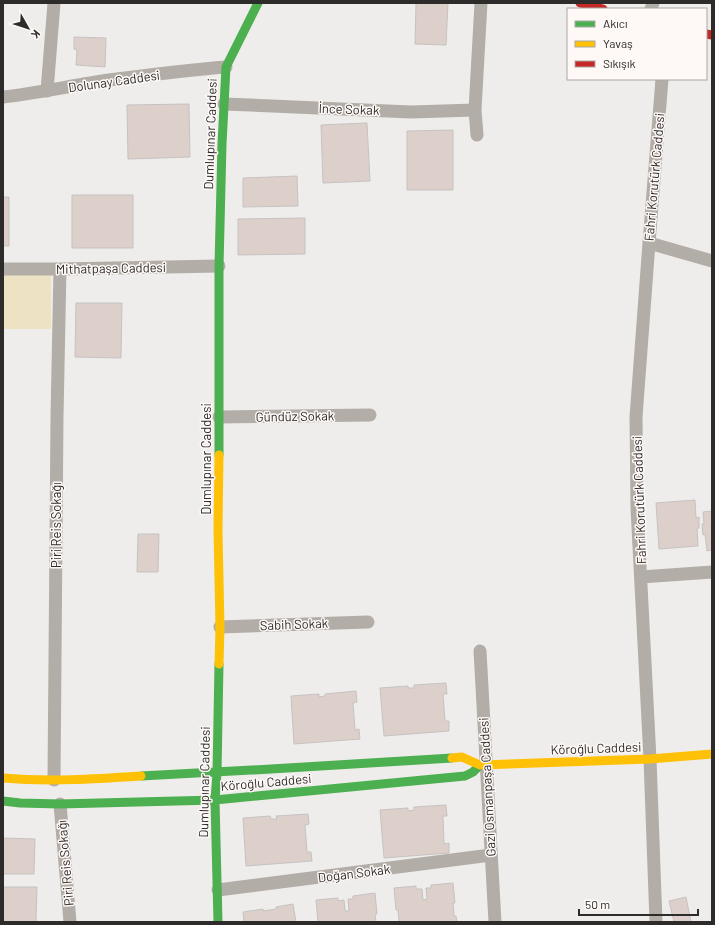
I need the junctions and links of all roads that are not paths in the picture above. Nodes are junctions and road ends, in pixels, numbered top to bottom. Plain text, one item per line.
1 (54, 3) edge
2 (258, 3) edge
3 (481, 3) edge
4 (580, 3) edge
5 (599, 8) edge
6 (226, 67) junction
7 (662, 80) edge
8 (47, 90) junction
9 (3, 97) edge
10 (224, 104) junction
11 (475, 110) junction
12 (476, 135) dead end
13 (648, 243) junction
14 (712, 261) edge
15 (219, 266) junction
16 (3, 269) edge
17 (60, 269) junction
18 (370, 415) dead end
19 (219, 417) junction
20 (712, 572) edge
21 (641, 577) junction
22 (368, 622) dead end
23 (220, 627) junction
24 (480, 651) dead end
25 (712, 754) edge
26 (650, 759) junction
27 (483, 765) junction
28 (217, 773) junction
29 (3, 778) edge
30 (54, 780) junction
31 (215, 800) junction
32 (3, 801) edge
33 (60, 804) junction
34 (491, 855) junction
35 (218, 890) junction
36 (70, 922) edge
37 (218, 922) edge
38 (495, 922) edge
39 (656, 922) edge

1 - 8 street
2 - 6 street, Dumlupınar Caddesi
3 - 11 street
4 - 5 street
6 - 8 street, Dolunay Caddesi
6 - 10 street, Dumlupınar Caddesi
7 - 13 street, Fahri Korutürk Caddesi
8 - 9 street, Dolunay Caddesi
10 - 11 street, İnce Sokak
10 - 15 street, Dumlupınar Caddesi
11 - 12 street
13 - 14 street
13 - 21 street, Fahri Korutürk Caddesi
15 - 17 street, Mithatpaşa Caddesi
15 - 19 street, Dumlupınar Caddesi
16 - 17 street, Mithatpaşa Caddesi
17 - 30 street, Piri Reis Sokağı
18 - 19 street, Gündüz Sokak
19 - 23 street, Dumlupınar Caddesi
20 - 21 street
21 - 26 street, Fahri Korutürk Caddesi
22 - 23 street, Sabih Sokak
23 - 28 street, Dumlupınar Caddesi
24 - 27 street, Gazi Osmanpaşa Caddesi
25 - 26 street, Köroğlu Caddesi
26 - 27 street, Köroğlu Caddesi
26 - 39 street, Fahri Korutürk Caddesi
27 - 28 street, Köroğlu Caddesi
27 - 31 street, Köroğlu Caddesi
27 - 34 street, Gazi Osmanpaşa Caddesi
28 - 30 street, Köroğlu Caddesi
28 - 31 street, Dumlupınar Caddesi
29 - 30 street, Köroğlu Caddesi
31 - 33 street, Köroğlu Caddesi
31 - 35 street, Dumlupınar Caddesi
32 - 33 street, Köroğlu Caddesi
33 - 36 street, Piri Reis Sokağı
34 - 35 street, Doğan Sokak
34 - 38 street, Gazi Osmanpaşa Caddesi
35 - 37 street, Dumlupınar Caddesi

